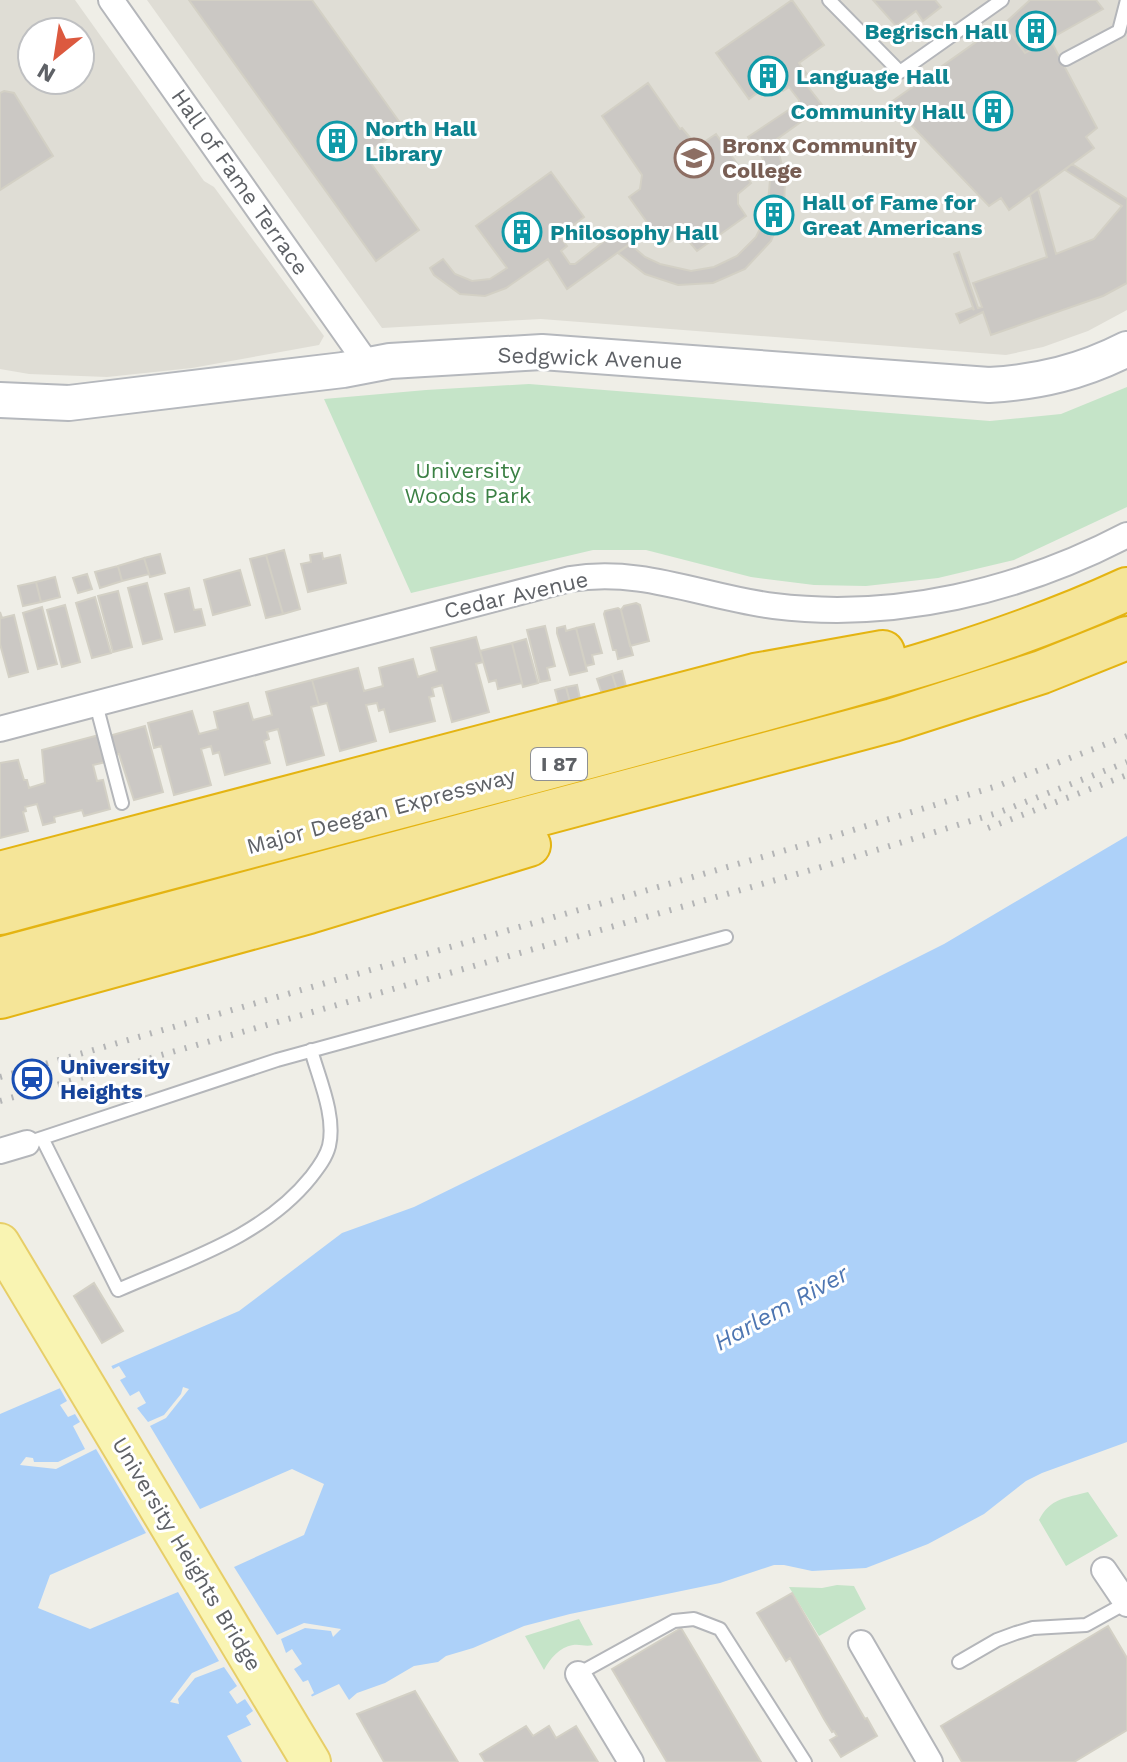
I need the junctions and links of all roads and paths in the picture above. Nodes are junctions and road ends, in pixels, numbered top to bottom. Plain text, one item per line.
1 (829, 0) edge
2 (1002, 0) edge
3 (1127, 0) edge
4 (119, 3) edge
5 (1066, 59) dead end
6 (1127, 349) edge
7 (368, 365) junction
8 (0, 400) edge
9 (1127, 535) edge
10 (1120, 592) edge
11 (1127, 638) edge
12 (96, 704) junction
13 (893, 720) junction
14 (0, 729) edge
15 (122, 803) dead end
16 (0, 873) edge
17 (0, 913) edge
18 (726, 937) dead end
19 (0, 959) edge
20 (0, 997) edge
21 (311, 1050) junction
22 (35, 1141) junction
23 (0, 1151) edge
24 (0, 1243) edge
25 (1104, 1570) dead end
26 (1126, 1604) edge
27 (861, 1643) dead end
28 (959, 1662) dead end
29 (578, 1674) joint
30 (311, 1762) edge
31 (631, 1762) edge
32 (805, 1762) edge
33 (930, 1762) edge

1 - 2 lane
3 - 5 lane
4 - 7 street, Hall of Fame Terrace
6 - 7 main road, Sedgwick Avenue
7 - 8 main road, Sedgwick Avenue
9 - 12 street, Cedar Avenue
10 - 16 highway
10 - 17 highway, Major Deegan Expressway / I 87
11 - 13 highway, Major Deegan Expressway / I 87
12 - 14 street, Cedar Avenue
12 - 15 lane
13 - 19 highway, Major Deegan Expressway / I 87
13 - 20 highway
18 - 21 lane
21 - 22 lane
21 - 22 lane
22 - 23 street
24 - 30 main road, University Heights Bridge
25 - 26 street
26 - 28 lane
27 - 33 street
29 - 31 street
29 - 32 lane

